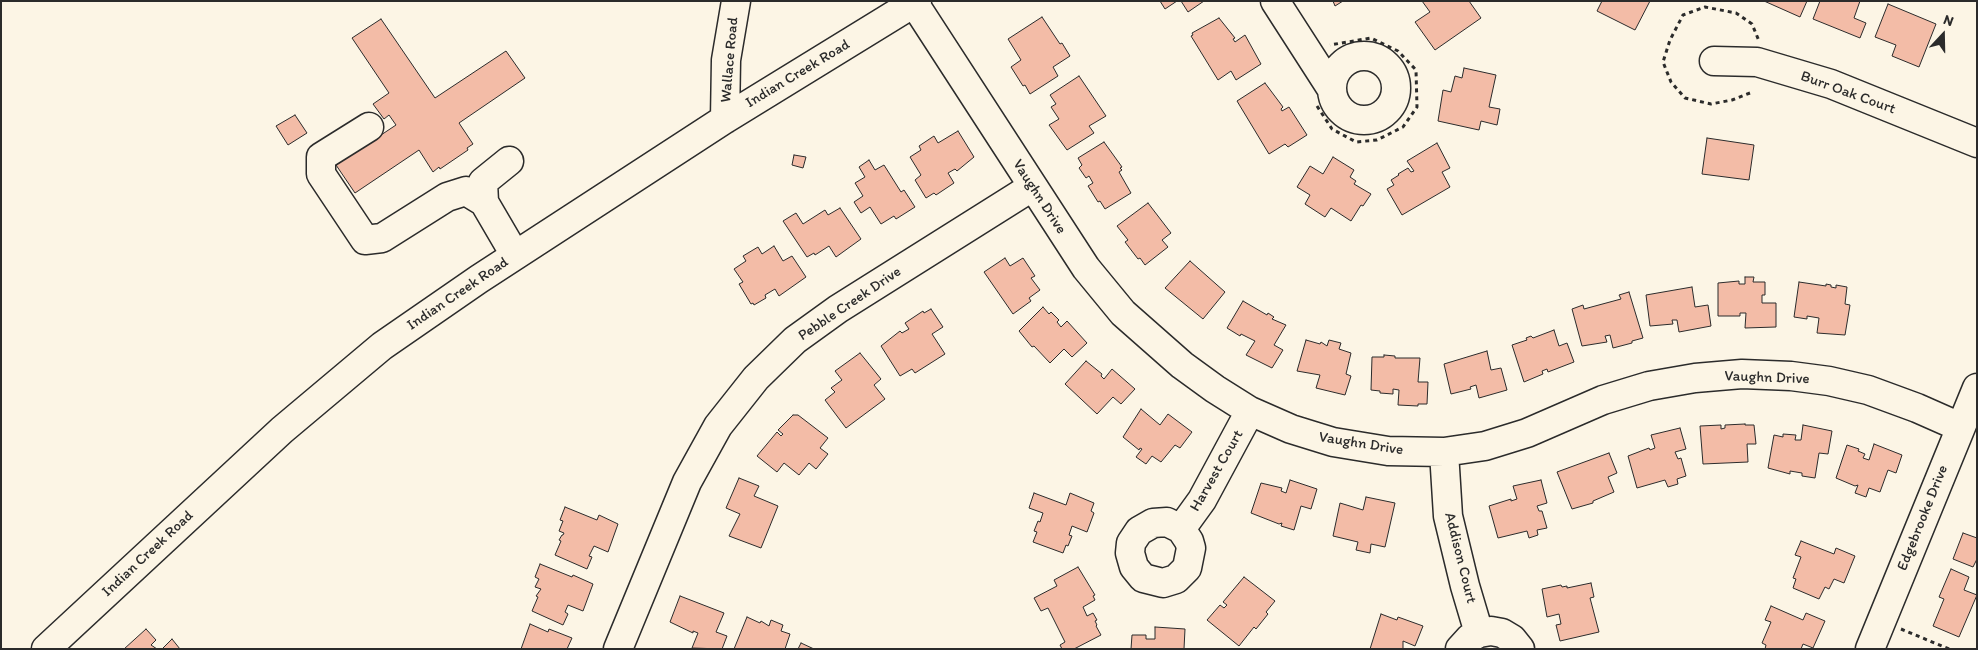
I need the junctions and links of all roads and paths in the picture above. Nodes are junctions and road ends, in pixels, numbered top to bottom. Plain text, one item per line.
1 (736, 1) edge
2 (1275, 1) edge
3 (915, 2) edge
4 (1714, 61) dead end
5 (1331, 88) dead end
6 (725, 119) junction
7 (369, 127) dead end
8 (1977, 143) edge
9 (509, 162) dead end
10 (1032, 187) junction
11 (484, 202) junction
12 (515, 255) junction
13 (1977, 388) edge
14 (1250, 411) junction
15 (1960, 427) junction
16 (1444, 452) junction
17 (1182, 529) dead end
18 (1904, 620) dead end
19 (1470, 641) edge
20 (1877, 646) edge
21 (46, 649) edge
22 (618, 649) edge
23 (1520, 649) edge
24 (1948, 649) edge

1 - 6 street, Wallace Road
2 - 5 street
3 - 6 street, Indian Creek Road
3 - 10 street, Vaughn Drive
4 - 8 street, Burr Oak Court
6 - 12 street, Indian Creek Road
7 - 11 street
9 - 11 street
10 - 14 street, Vaughn Drive
10 - 22 street, Pebble Creek Drive
11 - 12 street
12 - 21 street, Indian Creek Road
13 - 15 street, Edgebrooke Drive
14 - 16 street, Vaughn Drive
14 - 17 street, Harvest Court
15 - 16 street, Vaughn Drive
15 - 20 street, Edgebrooke Drive
16 - 19 street, Addison Court
18 - 24 path
19 - 23 street, Addison Court

